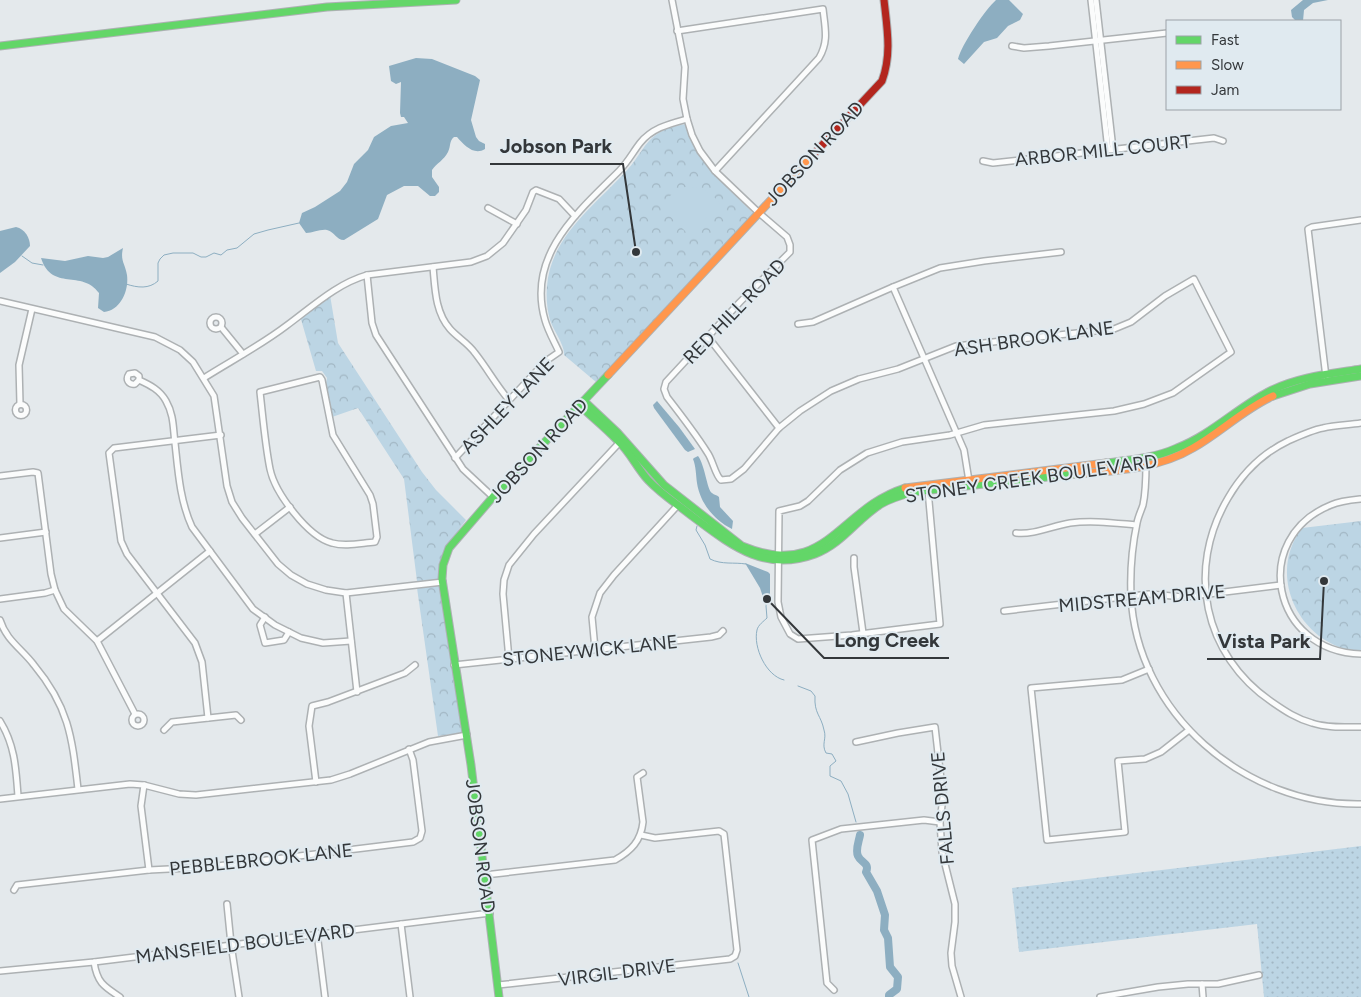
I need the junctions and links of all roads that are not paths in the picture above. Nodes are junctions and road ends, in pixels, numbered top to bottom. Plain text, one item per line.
1 (456, 0) edge
2 (672, 0) edge
3 (884, 0) edge
4 (1091, 0) edge
5 (1096, 0) edge
6 (677, 31) junction
7 (1166, 33) edge
8 (1098, 41) junction
9 (0, 46) edge
10 (1012, 46) dead end
11 (687, 119) junction
12 (1223, 141) dead end
13 (1111, 150) junction
14 (983, 161) dead end
15 (715, 171) junction
16 (488, 208) dead end
17 (758, 212) junction
18 (575, 216) junction
19 (1361, 220) edge
20 (517, 224) junction
21 (1062, 252) dead end
22 (432, 267) junction
23 (367, 275) junction
24 (892, 287) junction
25 (0, 301) edge
26 (32, 309) junction
27 (798, 324) dead end
28 (221, 327) dead end
29 (708, 337) junction
30 (243, 354) junction
31 (924, 358) junction
32 (1361, 369) edge
33 (1361, 376) edge
34 (1326, 377) junction
35 (204, 378) junction
36 (139, 380) dead end
37 (509, 400) junction
38 (581, 403) junction
39 (20, 404) dead end
40 (1361, 424) edge
41 (779, 428) junction
42 (956, 433) junction
43 (221, 435) junction
44 (175, 440) junction
45 (620, 442) junction
46 (455, 458) junction
47 (1146, 461) junction
48 (0, 476) edge
49 (723, 481) joint
50 (969, 482) junction
51 (928, 490) junction
52 (493, 496) junction
53 (1361, 499) edge
54 (678, 504) junction
55 (290, 507) junction
56 (1136, 526) junction
57 (46, 532) junction
58 (1016, 533) dead end
59 (255, 534) junction
60 (0, 538) edge
61 (210, 551) junction
62 (780, 558) junction
63 (854, 558) dead end
64 (443, 582) junction
65 (1281, 585) junction
66 (55, 590) junction
67 (157, 592) junction
68 (346, 593) junction
69 (1206, 594) junction
70 (1131, 597) junction
71 (0, 599) edge
72 (1004, 611) dead end
73 (265, 617) junction
74 (0, 620) edge
75 (723, 631) dead end
76 (290, 632) junction
77 (863, 634) junction
78 (98, 641) junction
79 (351, 641) junction
80 (596, 648) junction
81 (1361, 654) edge
82 (509, 659) junction
83 (415, 665) dead end
84 (454, 665) junction
85 (1149, 669) junction
86 (357, 692) junction
87 (135, 714) dead end
88 (208, 718) junction
89 (241, 720) dead end
90 (0, 721) edge
91 (1361, 727) edge
92 (164, 730) dead end
93 (1189, 730) junction
94 (467, 735) junction
95 (856, 742) dead end
96 (409, 749) junction
97 (643, 773) dead end
98 (316, 782) junction
99 (144, 785) junction
100 (78, 789) junction
101 (18, 796) junction
102 (0, 799) edge
103 (1361, 804) edge
104 (940, 822) junction
105 (641, 835) junction
106 (149, 870) junction
107 (486, 875) junction
108 (14, 890) dead end
109 (227, 904) dead end
110 (490, 913) junction
111 (401, 924) junction
112 (317, 934) junction
113 (231, 944) junction
114 (94, 962) junction
115 (0, 971) edge
116 (1260, 975) dead end
117 (1202, 984) junction
118 (498, 985) junction
119 (834, 990) dead end
120 (120, 997) edge
121 (239, 997) edge
122 (325, 997) edge
123 (410, 997) edge
124 (499, 997) edge
125 (961, 997) edge
126 (1100, 997) edge
127 (1203, 997) edge

1 - 9 street
2 - 6 street
3 - 17 street, JOBSON ROAD
4 - 8 street
5 - 8 street
6 - 11 street
6 - 15 street
7 - 8 street
8 - 10 street
8 - 13 street
11 - 15 street
11 - 18 street
12 - 13 street, ARBOR MILL COURT
13 - 14 street, ARBOR MILL COURT
15 - 17 street
16 - 20 street
17 - 29 street, RED HILL ROAD
17 - 38 street, JOBSON ROAD
18 - 20 street
18 - 37 street, ASHLEY LANE
19 - 34 street
20 - 22 street
21 - 24 street
22 - 23 street
22 - 37 street
23 - 30 street
23 - 46 street
24 - 27 street
24 - 31 street
25 - 26 street
26 - 35 street
26 - 39 street
28 - 30 street
29 - 41 street
29 - 49 street, RED HILL ROAD
30 - 35 street
31 - 41 street, ASH BROOK LANE
31 - 42 street
31 - 42 street, ASH BROOK LANE
32 - 34 street, STONEY CREEK BOULEVARD
33 - 34 street, STONEY CREEK BOULEVARD
34 - 47 street, STONEY CREEK BOULEVARD
35 - 43 street
36 - 44 street
37 - 46 street, ASHLEY LANE
38 - 45 street, STONEY CREEK BOULEVARD
38 - 52 street, JOBSON ROAD
38 - 62 street, STONEY CREEK BOULEVARD
40 - 69 street
41 - 49 street, ASH BROOK LANE
42 - 50 street
42 - 62 street
43 - 44 street
43 - 59 street
44 - 61 street
44 - 67 street
45 - 54 street, STONEY CREEK BOULEVARD
45 - 82 street
46 - 52 street
47 - 50 street, STONEY CREEK BOULEVARD
47 - 56 street
48 - 57 street
50 - 51 street, STONEY CREEK BOULEVARD
50 - 62 street, STONEY CREEK BOULEVARD
51 - 62 street, STONEY CREEK BOULEVARD
51 - 77 street
52 - 64 street, JOBSON ROAD
53 - 65 street
54 - 62 street, STONEY CREEK BOULEVARD
54 - 80 street
55 - 55 street
55 - 59 street
56 - 58 street
56 - 70 street
57 - 60 street
57 - 66 street
59 - 68 street
61 - 67 street
61 - 73 street
62 - 77 street
63 - 77 street
64 - 68 street
64 - 84 street, JOBSON ROAD
65 - 69 street, MIDSTREAM DRIVE
65 - 81 street
66 - 71 street
66 - 78 street
67 - 78 street
67 - 88 street
68 - 79 street
69 - 70 street, MIDSTREAM DRIVE
69 - 91 street
70 - 72 street, MIDSTREAM DRIVE
70 - 85 street
73 - 76 street
73 - 76 street
74 - 100 street
75 - 80 street, STONEYWICK LANE
76 - 79 street
78 - 87 street
79 - 86 street
80 - 82 street, STONEYWICK LANE
82 - 84 street, STONEYWICK LANE
83 - 86 street
84 - 94 street, JOBSON ROAD
85 - 93 street
85 - 93 street
86 - 98 street
88 - 89 street
88 - 92 street
90 - 101 street
93 - 103 street
94 - 96 street
94 - 107 street, JOBSON ROAD
95 - 104 street, FALLS DRIVE
96 - 98 street
96 - 106 street, PEBBLEBROOK LANE
97 - 105 street
98 - 99 street
99 - 100 street
99 - 106 street
100 - 101 street
101 - 102 street
104 - 119 street
104 - 125 street, FALLS DRIVE
105 - 107 street
105 - 118 street, VIRGIL DRIVE
106 - 108 street, PEBBLEBROOK LANE
107 - 110 street, JOBSON ROAD
109 - 113 street
110 - 111 street, MANSFIELD BOULEVARD
110 - 118 street, JOBSON ROAD
111 - 112 street, MANSFIELD BOULEVARD
111 - 123 street
112 - 113 street, MANSFIELD BOULEVARD
112 - 122 street
113 - 114 street, MANSFIELD BOULEVARD
113 - 121 street
114 - 115 street, MANSFIELD BOULEVARD
114 - 120 street
116 - 117 street
117 - 126 street
117 - 127 street
118 - 124 street, JOBSON ROAD

